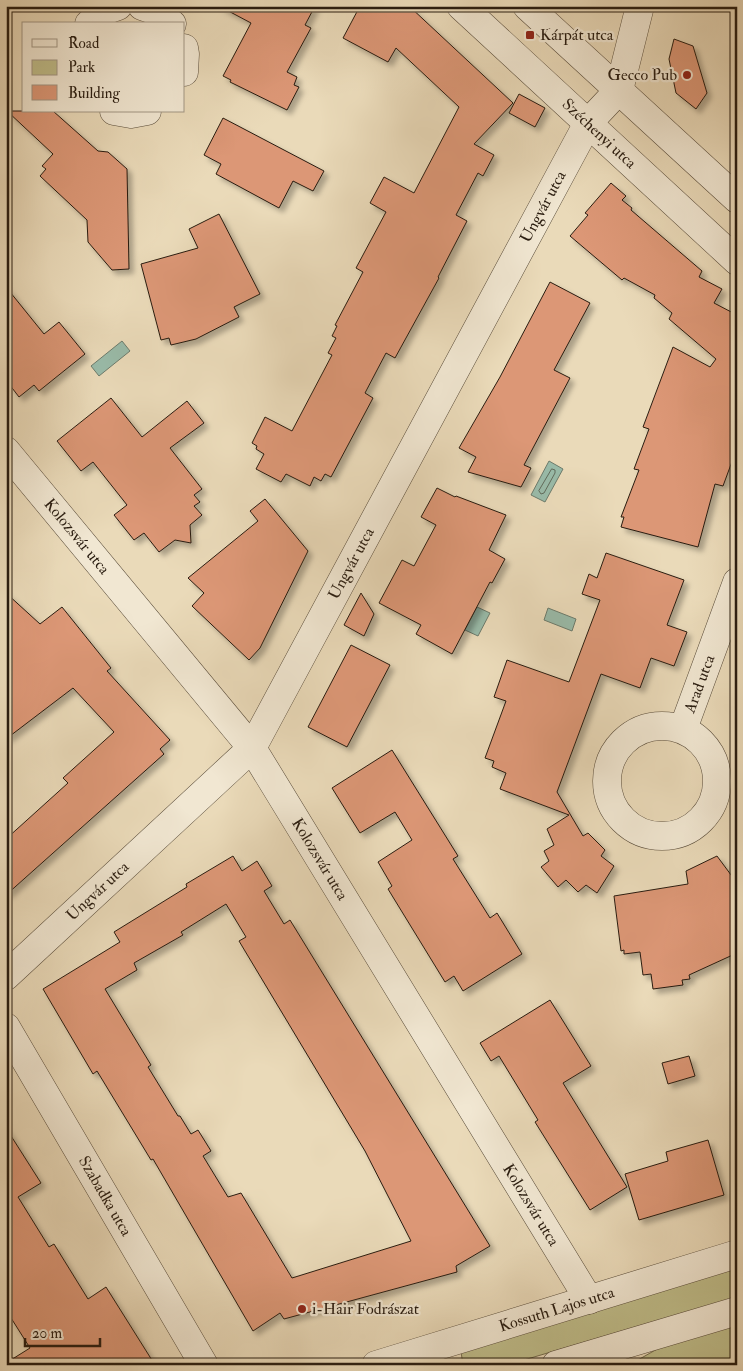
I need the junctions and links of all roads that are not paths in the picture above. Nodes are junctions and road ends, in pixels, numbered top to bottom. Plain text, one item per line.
1 (118, 6) edge
2 (461, 6) edge
3 (527, 6) edge
4 (640, 6) edge
5 (91, 22) edge
6 (619, 90) junction
7 (120, 112) edge
8 (142, 112) edge
9 (588, 123) junction
10 (737, 199) edge
11 (737, 261) edge
12 (6, 451) edge
13 (737, 582) edge
14 (683, 729) junction
15 (252, 748) junction
16 (6, 976) edge
17 (6, 1028) edge
18 (737, 1254) edge
19 (589, 1300) junction
20 (737, 1311) edge
21 (204, 1365) edge
22 (376, 1365) edge
23 (556, 1365) edge

1 - 5 street
2 - 9 street, Széchenyi utca
3 - 6 street
4 - 6 street
6 - 9 street, Ungvár utca
6 - 10 street
7 - 8 street
9 - 11 street, Széchenyi utca
9 - 15 street, Ungvár utca
12 - 15 street, Kolozsvár utca
13 - 14 street, Arad utca
14 - 14 street, Arad utca
15 - 16 street, Ungvár utca
15 - 19 street, Kolozsvár utca
17 - 21 street, Szabadka utca
18 - 19 street, Kossuth Lajos utca
19 - 22 street, Kossuth Lajos utca
20 - 23 street

